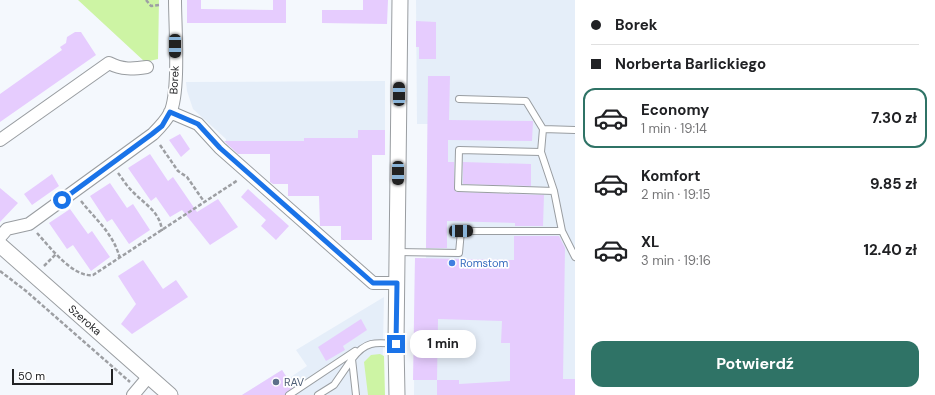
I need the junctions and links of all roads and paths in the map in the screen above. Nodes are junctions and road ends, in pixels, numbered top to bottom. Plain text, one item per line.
1 (146, 0) edge
2 (175, 0) edge
3 (400, 0) edge
4 (159, 5) dead end
5 (147, 67) dead end
6 (459, 99) dead end
7 (170, 112) junction
8 (543, 129) junction
9 (575, 130) edge
10 (152, 134) junction
11 (0, 140) edge
12 (542, 152) junction
13 (112, 164) junction
14 (249, 173) junction
15 (554, 191) junction
16 (73, 192) junction
17 (205, 203) junction
18 (29, 224) junction
19 (162, 231) junction
20 (562, 231) junction
21 (0, 237) edge
22 (0, 244) edge
23 (398, 252) junction
24 (575, 257) edge
25 (120, 259) junction
26 (0, 271) edge
27 (397, 283) junction
28 (396, 344) junction
29 (360, 348) junction
30 (352, 359) junction
31 (148, 376) junction
32 (135, 392) edge
33 (170, 395) edge
34 (289, 395) edge
35 (318, 395) edge
36 (356, 395) edge
37 (397, 395) edge

1 - 4 path
2 - 7 street, Borek
3 - 23 street
5 - 11 street
6 - 8 lane
7 - 10 street, Borek
7 - 14 street
8 - 9 lane
8 - 12 lane
10 - 13 street, Borek
10 - 17 path
12 - 15 lane
12 - 15 lane
13 - 16 street, Borek
13 - 19 path
14 - 17 path
14 - 27 street
15 - 20 lane
16 - 18 street, Borek
16 - 25 path
17 - 19 path
18 - 21 street, Borek
18 - 25 path
19 - 25 path
20 - 23 lane
20 - 24 lane
22 - 31 street, Szeroka
23 - 27 street
26 - 32 path
27 - 28 street
28 - 29 lane
28 - 37 street
29 - 30 lane
29 - 34 lane
30 - 35 lane
30 - 36 lane
31 - 32 street
31 - 33 street, Szeroka

